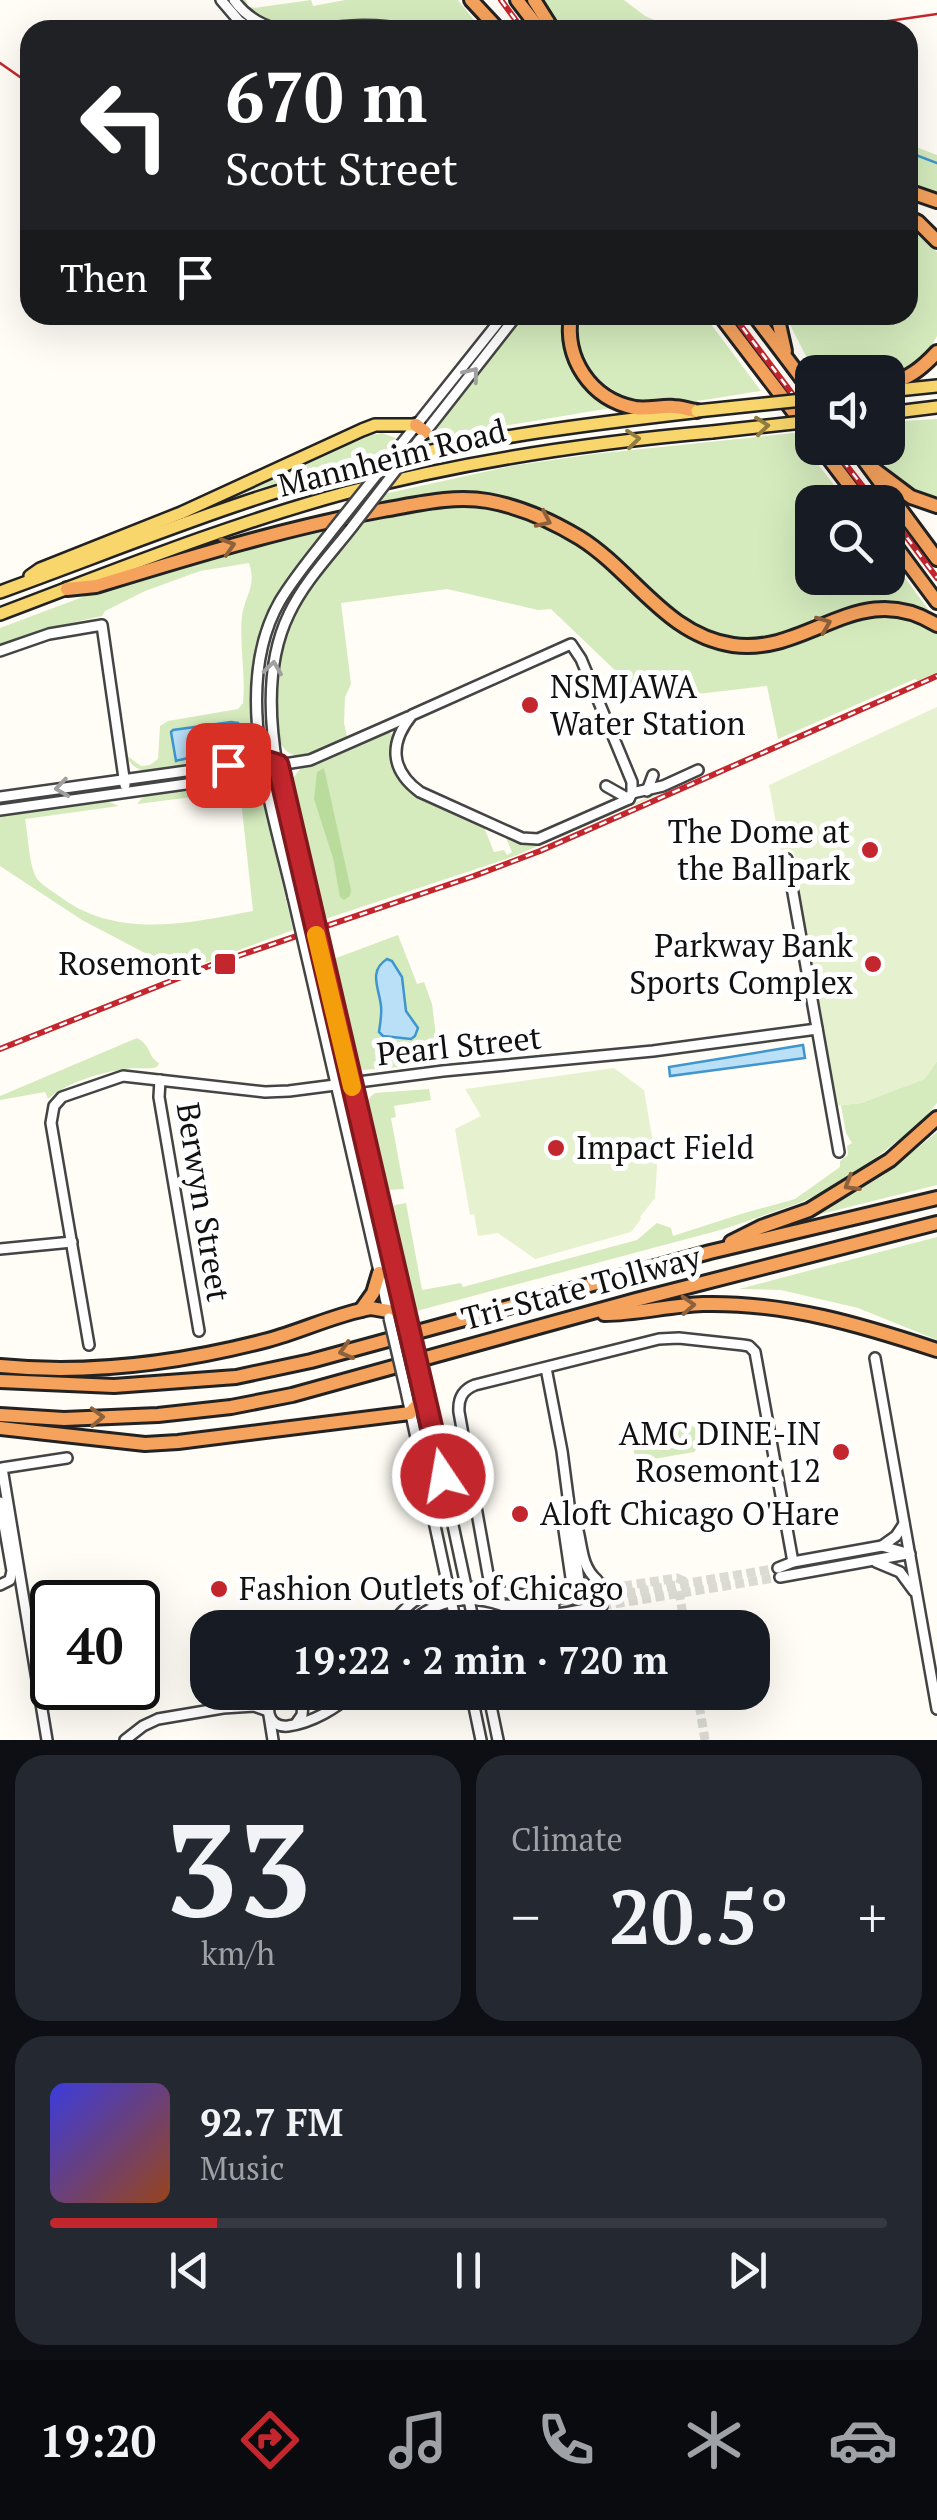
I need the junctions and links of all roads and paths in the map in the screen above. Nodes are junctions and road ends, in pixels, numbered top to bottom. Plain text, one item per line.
1 (222, 0) edge
2 (234, 0) edge
3 (471, 0) edge
4 (517, 0) edge
5 (239, 20) edge
6 (255, 20) edge
7 (492, 20) edge
8 (532, 20) edge
9 (918, 222) edge
10 (937, 241) edge
11 (497, 325) edge
12 (509, 325) edge
13 (570, 325) edge
14 (727, 325) edge
15 (762, 325) edge
16 (779, 325) edge
17 (937, 352) edge
18 (793, 367) junction
19 (795, 370) edge
20 (905, 378) edge
21 (937, 386) edge
22 (905, 389) edge
23 (795, 398) edge
24 (937, 407) edge
25 (905, 411) edge
26 (697, 412) junction
27 (795, 414) edge
28 (795, 423) edge
29 (420, 432) junction
30 (834, 465) edge
31 (868, 466) joint
32 (849, 485) edge
33 (937, 506) edge
34 (905, 559) edge
35 (937, 559) edge
36 (18, 585) junction
37 (66, 588) junction
38 (0, 592) edge
39 (937, 602) edge
40 (0, 614) edge
41 (937, 625) edge
42 (0, 651) edge
43 (412, 715) junction
44 (262, 760) junction
45 (278, 765) junction
46 (698, 770) dead end
47 (264, 773) junction
48 (653, 775) dead end
49 (124, 779) junction
50 (606, 786) dead end
51 (647, 791) junction
52 (126, 792) junction
53 (631, 796) junction
54 (0, 797) edge
55 (0, 810) edge
56 (787, 859) dead end
57 (816, 1029) junction
58 (160, 1080) junction
59 (352, 1084) junction
60 (337, 1086) junction
61 (934, 1120) edge
62 (839, 1152) dead end
63 (937, 1198) edge
64 (937, 1223) edge
65 (72, 1242) junction
66 (0, 1250) edge
67 (710, 1252) junction
68 (379, 1273) junction
69 (361, 1310) junction
70 (591, 1314) junction
71 (395, 1315) junction
72 (410, 1330) joint
73 (199, 1331) dead end
74 (89, 1345) dead end
75 (937, 1350) edge
76 (875, 1358) dead end
77 (0, 1366) edge
78 (544, 1369) junction
79 (0, 1382) edge
80 (424, 1389) junction
81 (410, 1413) junction
82 (0, 1415) edge
83 (0, 1428) edge
84 (67, 1458) dead end
85 (2, 1468) edge
86 (0, 1502) edge
87 (569, 1510) junction
88 (904, 1524) junction
89 (882, 1546) junction
90 (910, 1554) junction
91 (793, 1562) junction
92 (874, 1562) junction
93 (817, 1572) junction
94 (597, 1580) dead end
95 (578, 1582) dead end
96 (8, 1585) edge
97 (448, 1588) junction
98 (466, 1588) junction
99 (490, 1591) junction
100 (23, 1596) junction
101 (574, 1598) junction
102 (469, 1599) junction
103 (918, 1600) junction
104 (451, 1601) junction
105 (500, 1605) junction
106 (554, 1607) dead end
107 (406, 1610) edge
108 (428, 1610) edge
109 (453, 1610) edge
110 (471, 1610) edge
111 (29, 1630) joint
112 (937, 1709) edge
113 (211, 1710) edge
114 (263, 1710) edge
115 (304, 1710) edge
116 (330, 1710) edge
117 (475, 1710) edge
118 (492, 1710) edge
119 (268, 1712) junction
120 (292, 1724) junction
121 (286, 1737) dead end
122 (47, 1740) edge
123 (125, 1740) edge
124 (273, 1740) edge
125 (482, 1740) edge
126 (498, 1740) edge

1 - 5 street
2 - 6 street
3 - 7 highway
4 - 8 highway
9 - 10 highway
11 - 29 street
29 -> 12 street
13 - 26 highway
14 - 27 highway
15 - 18 highway
16 - 18 highway
17 - 20 highway
18 - 19 highway
21 - 22 main road
23 - 26 main road, Mannheim Road, bridge
24 - 25 main road
26 - 36 main road, Mannheim Road
37 -> 28 main road, Mannheim Road, bridge
29 - 36 main road
29 - 44 street, bridge
45 -> 29 street, bridge
30 - 32 highway
31 - 33 highway
31 - 35 highway
34 - 39 highway
36 - 38 main road, Mannheim Road
37 - 40 main road, Mannheim Road
37 -> 41 highway
42 - 49 street
43 - 45 street
43 - 53 street
43 - 53 street
44 - 45 street
44 - 47 street
44 - 49 street
45 - 47 street
45 - 59 street, bridge
46 - 51 street
47 - 52 street
47 - 60 street, bridge
48 - 51 street
49 - 52 street
49 -> 54 street
50 - 53 street
51 - 53 street
52 - 55 street
56 - 57 street
57 - 59 street, Pearl Street
57 - 62 street
58 - 60 street, Pearl Street
58 - 65 street, Pearl Street
58 - 73 street, Berwyn Street
59 - 60 street, Pearl Street
59 - 71 street
60 - 68 street
61 -> 67 highway
63 - 67 highway, Tri-State Tollway
64 - 70 highway, Tri-State Tollway
65 - 66 street
65 - 74 street
67 -> 79 highway, Tri-State Tollway
68 - 69 highway
68 - 71 street
69 - 71 highway
69 - 77 highway
70 -> 75 highway
82 -> 70 highway, Tri-State Tollway
71 - 72 highway
71 - 81 street, bridge
72 - 80 street, bridge
76 - 88 street
78 - 87 street
78 - 91 street
78 - 99 street
80 - 81 highway
80 - 98 street
81 - 83 highway
81 - 97 street
84 - 85 street
85 - 100 street
86 - 96 street
87 - 94 street
87 - 95 street
87 - 101 street
88 - 89 street
88 - 90 street
89 - 90 street
89 - 91 street
90 - 92 street
90 - 103 street
91 - 93 street
91 - 93 street
92 - 93 street
92 - 103 street
96 - 100 street
97 - 98 street
97 - 104 street
97 - 107 street
98 - 99 street
98 - 102 street
99 - 101 street
100 - 111 street
101 - 105 street
102 - 104 street
102 - 105 street
102 - 110 street
103 - 112 street
104 - 108 street
104 - 109 street
105 - 106 street
111 - 122 street
113 - 123 street
114 - 119 street
115 - 120 street
116 - 120 street
117 - 125 street
118 - 126 street
119 - 120 street
119 - 124 street
120 - 121 street

